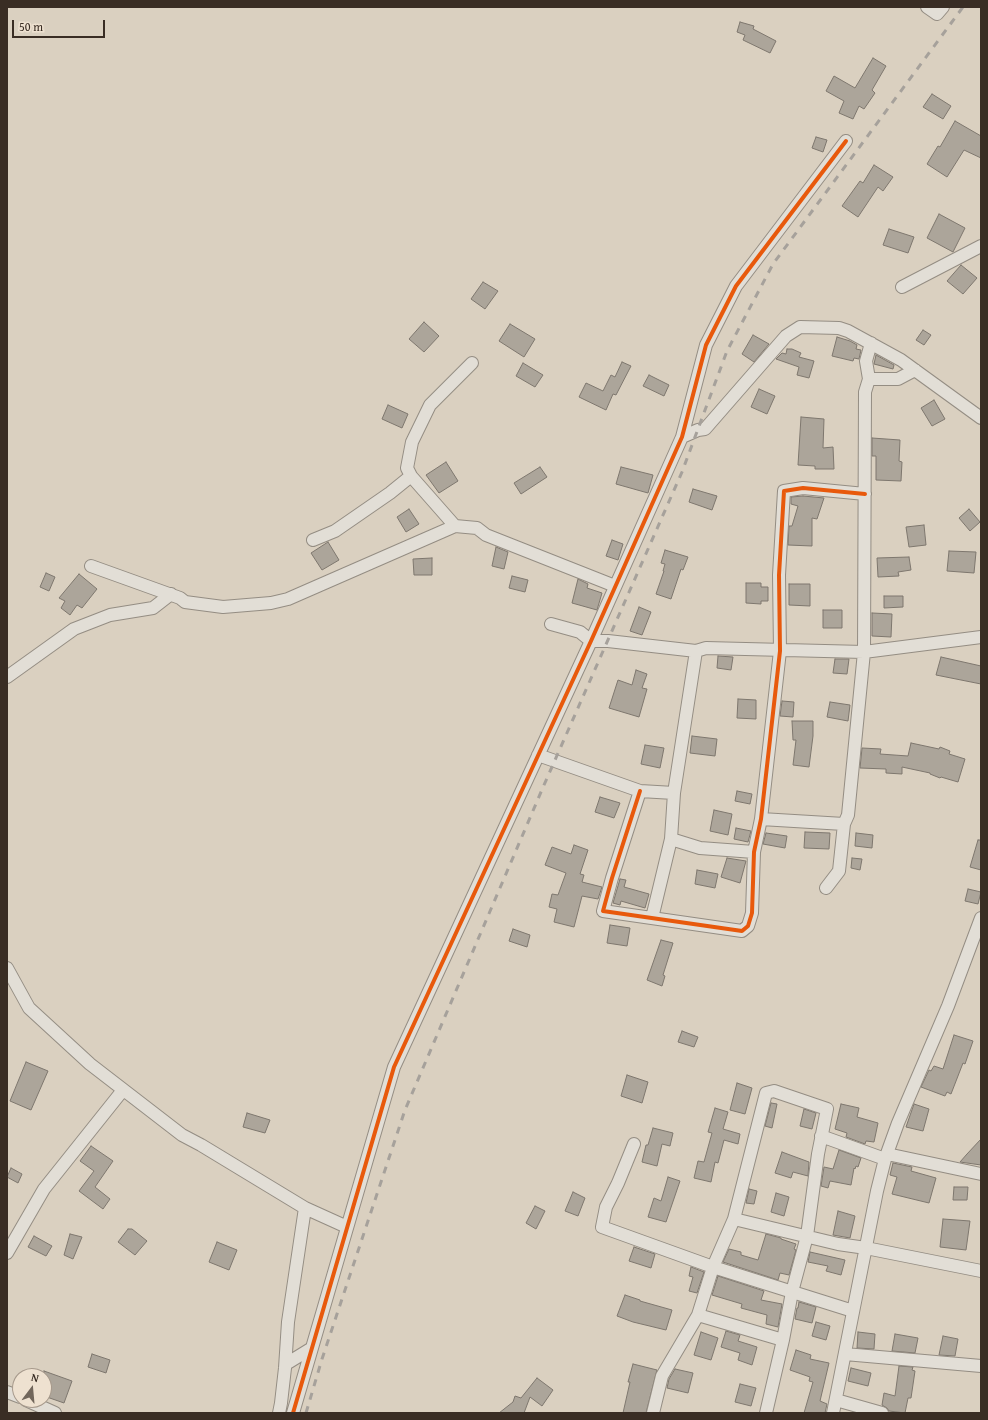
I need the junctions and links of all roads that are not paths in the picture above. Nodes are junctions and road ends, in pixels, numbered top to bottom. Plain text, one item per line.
1 (927, 7) edge
2 (943, 7) edge
3 (846, 141) dead end
4 (981, 246) edge
5 (902, 287) dead end
6 (871, 343) junction
7 (472, 363) dead end
8 (915, 370) junction
9 (869, 378) junction
10 (981, 418) edge
11 (682, 437) junction
12 (411, 476) junction
13 (865, 494) junction
14 (455, 526) junction
15 (313, 540) dead end
16 (91, 566) dead end
17 (615, 586) junction
18 (171, 594) junction
19 (551, 624) dead end
20 (981, 637) edge
21 (590, 641) junction
22 (696, 651) junction
23 (780, 651) junction
24 (864, 652) junction
25 (7, 677) edge
26 (538, 755) junction
27 (640, 791) junction
28 (674, 793) junction
29 (761, 819) junction
30 (844, 824) junction
31 (670, 838) junction
32 (754, 852) junction
33 (826, 888) dead end
34 (652, 918) junction
35 (981, 918) edge
36 (7, 968) edge
37 (124, 1090) junction
38 (821, 1136) junction
39 (634, 1144) dead end
40 (886, 1156) junction
41 (981, 1174) edge
42 (305, 1208) junction
43 (734, 1219) junction
44 (348, 1227) junction
45 (807, 1236) junction
46 (866, 1248) junction
47 (7, 1253) edge
48 (713, 1267) junction
49 (981, 1271) edge
50 (792, 1292) junction
51 (854, 1311) junction
52 (698, 1315) junction
53 (784, 1340) junction
54 (312, 1348) junction
55 (845, 1354) junction
56 (286, 1364) junction
57 (981, 1366) edge
58 (836, 1400) junction
59 (44, 1408) edge
60 (55, 1413) edge
61 (279, 1413) edge
62 (293, 1413) edge
63 (653, 1413) edge
64 (766, 1413) edge
65 (833, 1413) edge
66 (882, 1413) edge

1 - 2 street
3 - 11 street
4 - 5 street
6 - 8 street
6 - 9 street
6 - 11 street
7 - 12 street
8 - 9 street
8 - 10 street
9 - 13 street
11 - 17 street
12 - 14 street
12 - 15 street
13 - 23 street
13 - 24 street
14 - 17 street
14 - 18 street
16 - 18 street
17 - 21 street
18 - 25 street
19 - 21 street
20 - 24 street
21 - 22 street
21 - 26 street
22 - 23 street
22 - 28 street
23 - 24 street
23 - 29 street
24 - 30 street
26 - 27 street
26 - 44 street
27 - 28 street
27 - 34 street
28 - 31 street
29 - 30 street
29 - 32 street
30 - 33 street
31 - 32 street
31 - 34 street
32 - 34 street
35 - 40 street
36 - 37 street
37 - 42 street
37 - 47 street
38 - 40 street
38 - 43 street
38 - 45 street
39 - 48 street
40 - 41 street
40 - 46 street
42 - 44 street
42 - 56 street
43 - 45 street
43 - 48 street
44 - 54 street
45 - 46 street
45 - 50 street
46 - 49 street
46 - 51 street
48 - 50 street
48 - 52 street
50 - 51 street
50 - 53 street
51 - 55 street
52 - 53 street
52 - 63 street
53 - 64 street
54 - 56 street
54 - 62 street
55 - 57 street
55 - 58 street
56 - 61 street
58 - 65 street
58 - 66 street
59 - 60 street

